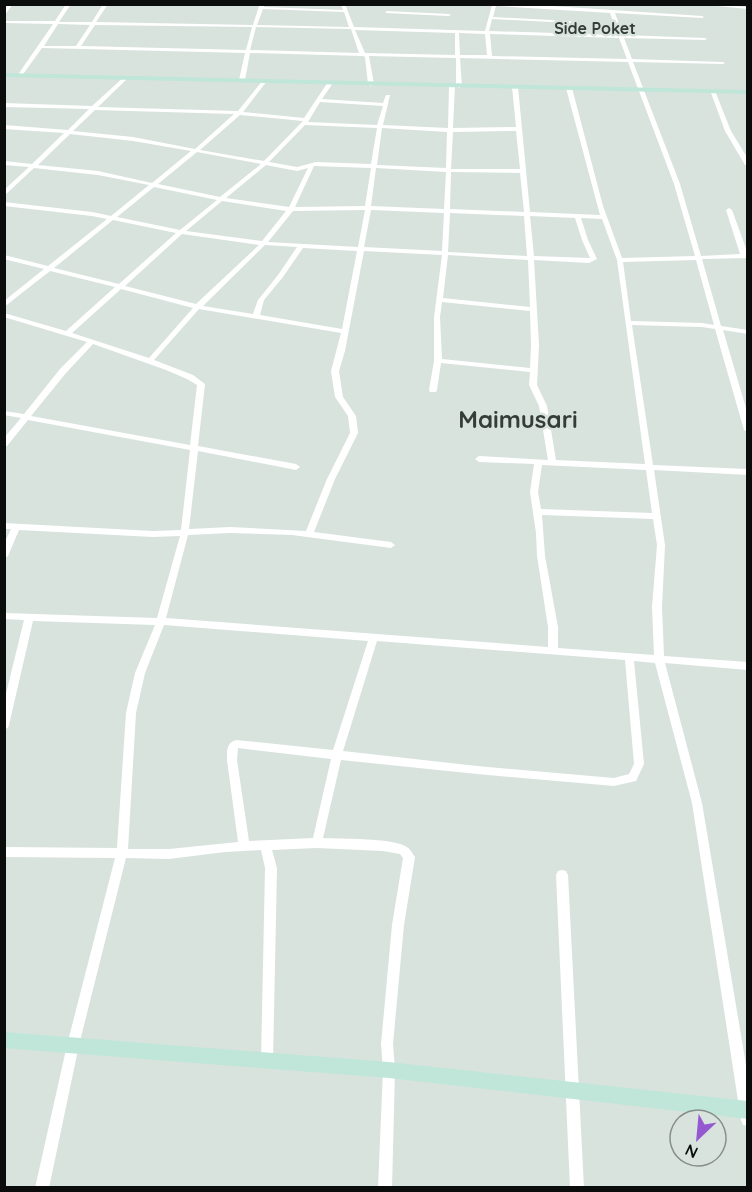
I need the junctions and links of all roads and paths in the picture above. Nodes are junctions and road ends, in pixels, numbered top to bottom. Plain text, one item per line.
1 (11, 4) edge
2 (69, 4) edge
3 (106, 4) edge
4 (236, 4) edge
5 (343, 4) edge
6 (403, 4) edge
7 (707, 4) edge
8 (493, 5) edge
9 (262, 6) edge
10 (747, 8) edge
11 (344, 11) junction
12 (387, 12) dead end
13 (612, 12) junction
14 (399, 13) junction
15 (424, 14) junction
16 (4, 15) edge
17 (449, 15) dead end
18 (702, 17) dead end
19 (491, 18) junction
20 (4, 22) edge
21 (56, 22) junction
22 (570, 22) dead end
23 (94, 23) junction
24 (254, 26) junction
25 (351, 28) junction
26 (422, 30) junction
27 (457, 32) junction
28 (487, 32) junction
29 (621, 35) junction
30 (705, 39) dead end
31 (42, 47) junction
32 (78, 48) junction
33 (248, 52) junction
34 (362, 52) junction
35 (457, 55) junction
36 (490, 57) junction
37 (630, 60) junction
38 (723, 63) dead end
39 (4, 75) edge
40 (19, 76) junction
41 (125, 78) junction
42 (242, 80) junction
43 (264, 81) junction
44 (330, 83) junction
45 (371, 84) junction
46 (456, 86) junction
47 (515, 87) junction
48 (569, 88) junction
49 (639, 90) junction
50 (712, 91) junction
51 (747, 92) edge
52 (388, 96) dead end
53 (319, 100) junction
54 (4, 105) edge
55 (386, 105) junction
56 (95, 107) junction
57 (238, 113) junction
58 (305, 121) junction
59 (380, 126) junction
60 (4, 127) edge
61 (517, 129) junction
62 (449, 130) junction
63 (71, 132) junction
64 (195, 151) junction
65 (4, 163) edge
66 (264, 164) junction
67 (37, 165) junction
68 (312, 165) junction
69 (747, 165) edge
70 (374, 166) junction
71 (448, 170) junction
72 (521, 171) junction
73 (156, 184) junction
74 (4, 194) edge
75 (223, 198) junction
76 (4, 204) edge
77 (292, 208) junction
78 (368, 208) junction
79 (729, 210) dead end
80 (447, 213) junction
81 (525, 216) junction
82 (604, 217) junction
83 (112, 218) junction
84 (578, 218) junction
85 (182, 232) junction
86 (264, 244) junction
87 (300, 247) junction
88 (359, 250) junction
89 (445, 254) junction
90 (746, 256) edge
91 (4, 257) edge
92 (698, 257) junction
93 (531, 260) junction
94 (620, 260) junction
95 (51, 268) junction
96 (122, 287) junction
97 (440, 300) junction
98 (4, 305) edge
99 (199, 307) junction
100 (532, 309) junction
101 (4, 315) edge
102 (256, 316) junction
103 (13, 317) junction
104 (628, 323) junction
105 (4, 326) edge
106 (719, 327) junction
107 (344, 330) junction
108 (747, 332) edge
109 (67, 334) junction
110 (90, 342) junction
111 (438, 361) junction
112 (149, 362) junction
113 (533, 370) junction
114 (433, 390) dead end
115 (4, 413) edge
116 (27, 418) junction
117 (747, 429) edge
118 (4, 444) edge
119 (195, 449) junction
120 (479, 459) dead end
121 (539, 461) junction
122 (552, 461) junction
123 (650, 466) junction
124 (296, 467) dead end
125 (747, 472) edge
126 (536, 512) junction
127 (656, 516) junction
128 (4, 526) edge
129 (16, 527) junction
130 (185, 531) junction
131 (309, 534) junction
132 (391, 545) dead end
133 (4, 556) edge
134 (4, 616) edge
135 (29, 617) junction
136 (161, 621) junction
137 (374, 637) junction
138 (553, 651) junction
139 (630, 657) junction
140 (659, 658) junction
141 (747, 666) edge
142 (4, 725) edge
143 (338, 754) junction
144 (317, 843) junction
145 (244, 846) junction
146 (266, 847) junction
147 (4, 852) edge
148 (122, 854) junction
149 (562, 875) dead end
150 (4, 1040) edge
151 (74, 1045) junction
152 (267, 1061) junction
153 (389, 1070) junction
154 (572, 1089) junction
155 (747, 1114) edge
156 (42, 1188) edge
157 (385, 1188) edge
158 (577, 1188) edge

1 - 16 street
2 - 21 street
3 - 23 street
4 - 9 street
5 - 11 street
6 - 14 street
7 - 10 street
8 - 13 street
8 - 19 street
9 - 11 street
9 - 24 street
11 - 25 street
12 - 14 street
13 - 18 street
13 - 29 street
14 - 15 street
15 - 17 street
15 - 26 street
19 - 22 street
19 - 28 street
20 - 21 street
21 - 23 street
21 - 31 street
23 - 24 street
23 - 32 street
24 - 25 street
24 - 33 street
25 - 26 street
25 - 34 street
26 - 27 street
27 - 28 street
27 - 35 street
28 - 29 street
28 - 36 street
29 - 30 street
29 - 37 street
31 - 32 street
31 - 40 street
32 - 33 street
33 - 34 street
33 - 42 street
34 - 35 street
34 - 45 street
35 - 36 street
35 - 46 street
36 - 37 street
37 - 38 street
37 - 49 street
39 - 40 main road
40 - 41 main road
41 - 42 main road
41 - 56 street
42 - 43 main road
43 - 44 main road
43 - 57 street
44 - 45 main road
44 - 53 street
45 - 46 main road
46 - 47 main road
46 - 62 street
47 - 48 main road
47 - 61 street
48 - 49 main road
48 - 82 street
49 - 50 main road
49 - 92 street
50 - 51 main road
50 - 69 street
52 - 55 street
53 - 55 street
53 - 58 street
54 - 56 street
55 - 59 street
56 - 57 street
56 - 63 street
57 - 58 street
57 - 64 street
58 - 59 street
58 - 66 street
59 - 62 street
59 - 70 street
60 - 63 street
61 - 62 street
61 - 72 street
62 - 71 street
63 - 64 street
63 - 67 street
64 - 66 street
64 - 73 street
65 - 67 street
66 - 68 street
66 - 75 street
67 - 73 street
67 - 74 street
68 - 70 street
68 - 77 street
70 - 71 street
70 - 78 street
71 - 72 street
71 - 80 street
72 - 81 street
73 - 75 street
73 - 83 street
75 - 77 street
75 - 85 street
76 - 83 street
77 - 78 street
77 - 86 street
78 - 80 street
78 - 88 street
79 - 90 street
80 - 81 street
80 - 89 street
81 - 84 street
81 - 93 street
82 - 84 street
82 - 94 street
83 - 85 street
83 - 95 street
84 - 93 street
85 - 86 street
85 - 96 street
86 - 87 street
86 - 99 street
87 - 88 street
87 - 102 street
88 - 89 street
88 - 107 street
89 - 93 street
89 - 97 street
90 - 92 street
91 - 95 street
92 - 94 street
92 - 106 street
93 - 100 street
94 - 104 street
95 - 96 street
95 - 98 street
96 - 99 street
96 - 109 street
97 - 100 street
97 - 111 street
99 - 102 street
99 - 112 street
100 - 113 street
101 - 103 street
102 - 107 street
103 - 105 street
103 - 109 street
104 - 106 street
104 - 123 street
106 - 108 street
106 - 117 street
107 - 131 street
109 - 110 street
110 - 112 street
110 - 116 street
111 - 113 street
111 - 114 street
112 - 119 street
113 - 122 street
115 - 116 street
116 - 118 street
116 - 119 street
119 - 124 street
119 - 130 street
120 - 121 street
121 - 122 street
121 - 126 street
122 - 123 street
123 - 125 street
123 - 127 street
126 - 127 street
126 - 138 street
127 - 140 street
128 - 129 street
129 - 130 street
129 - 133 street
130 - 131 street
130 - 136 street
131 - 132 street
134 - 135 street
135 - 136 street
135 - 142 street
136 - 137 street
136 - 148 street
137 - 138 street
137 - 143 street
138 - 139 street
139 - 140 street
139 - 143 street
140 - 141 street
140 - 155 street
143 - 144 street
143 - 145 street
144 - 146 street
144 - 153 street
145 - 146 street
145 - 148 street
146 - 152 street
147 - 148 street
148 - 151 street
149 - 154 street
150 - 151 main road
151 - 152 main road
151 - 156 street
152 - 153 main road
153 - 154 main road
153 - 157 street
154 - 155 main road
154 - 158 street

